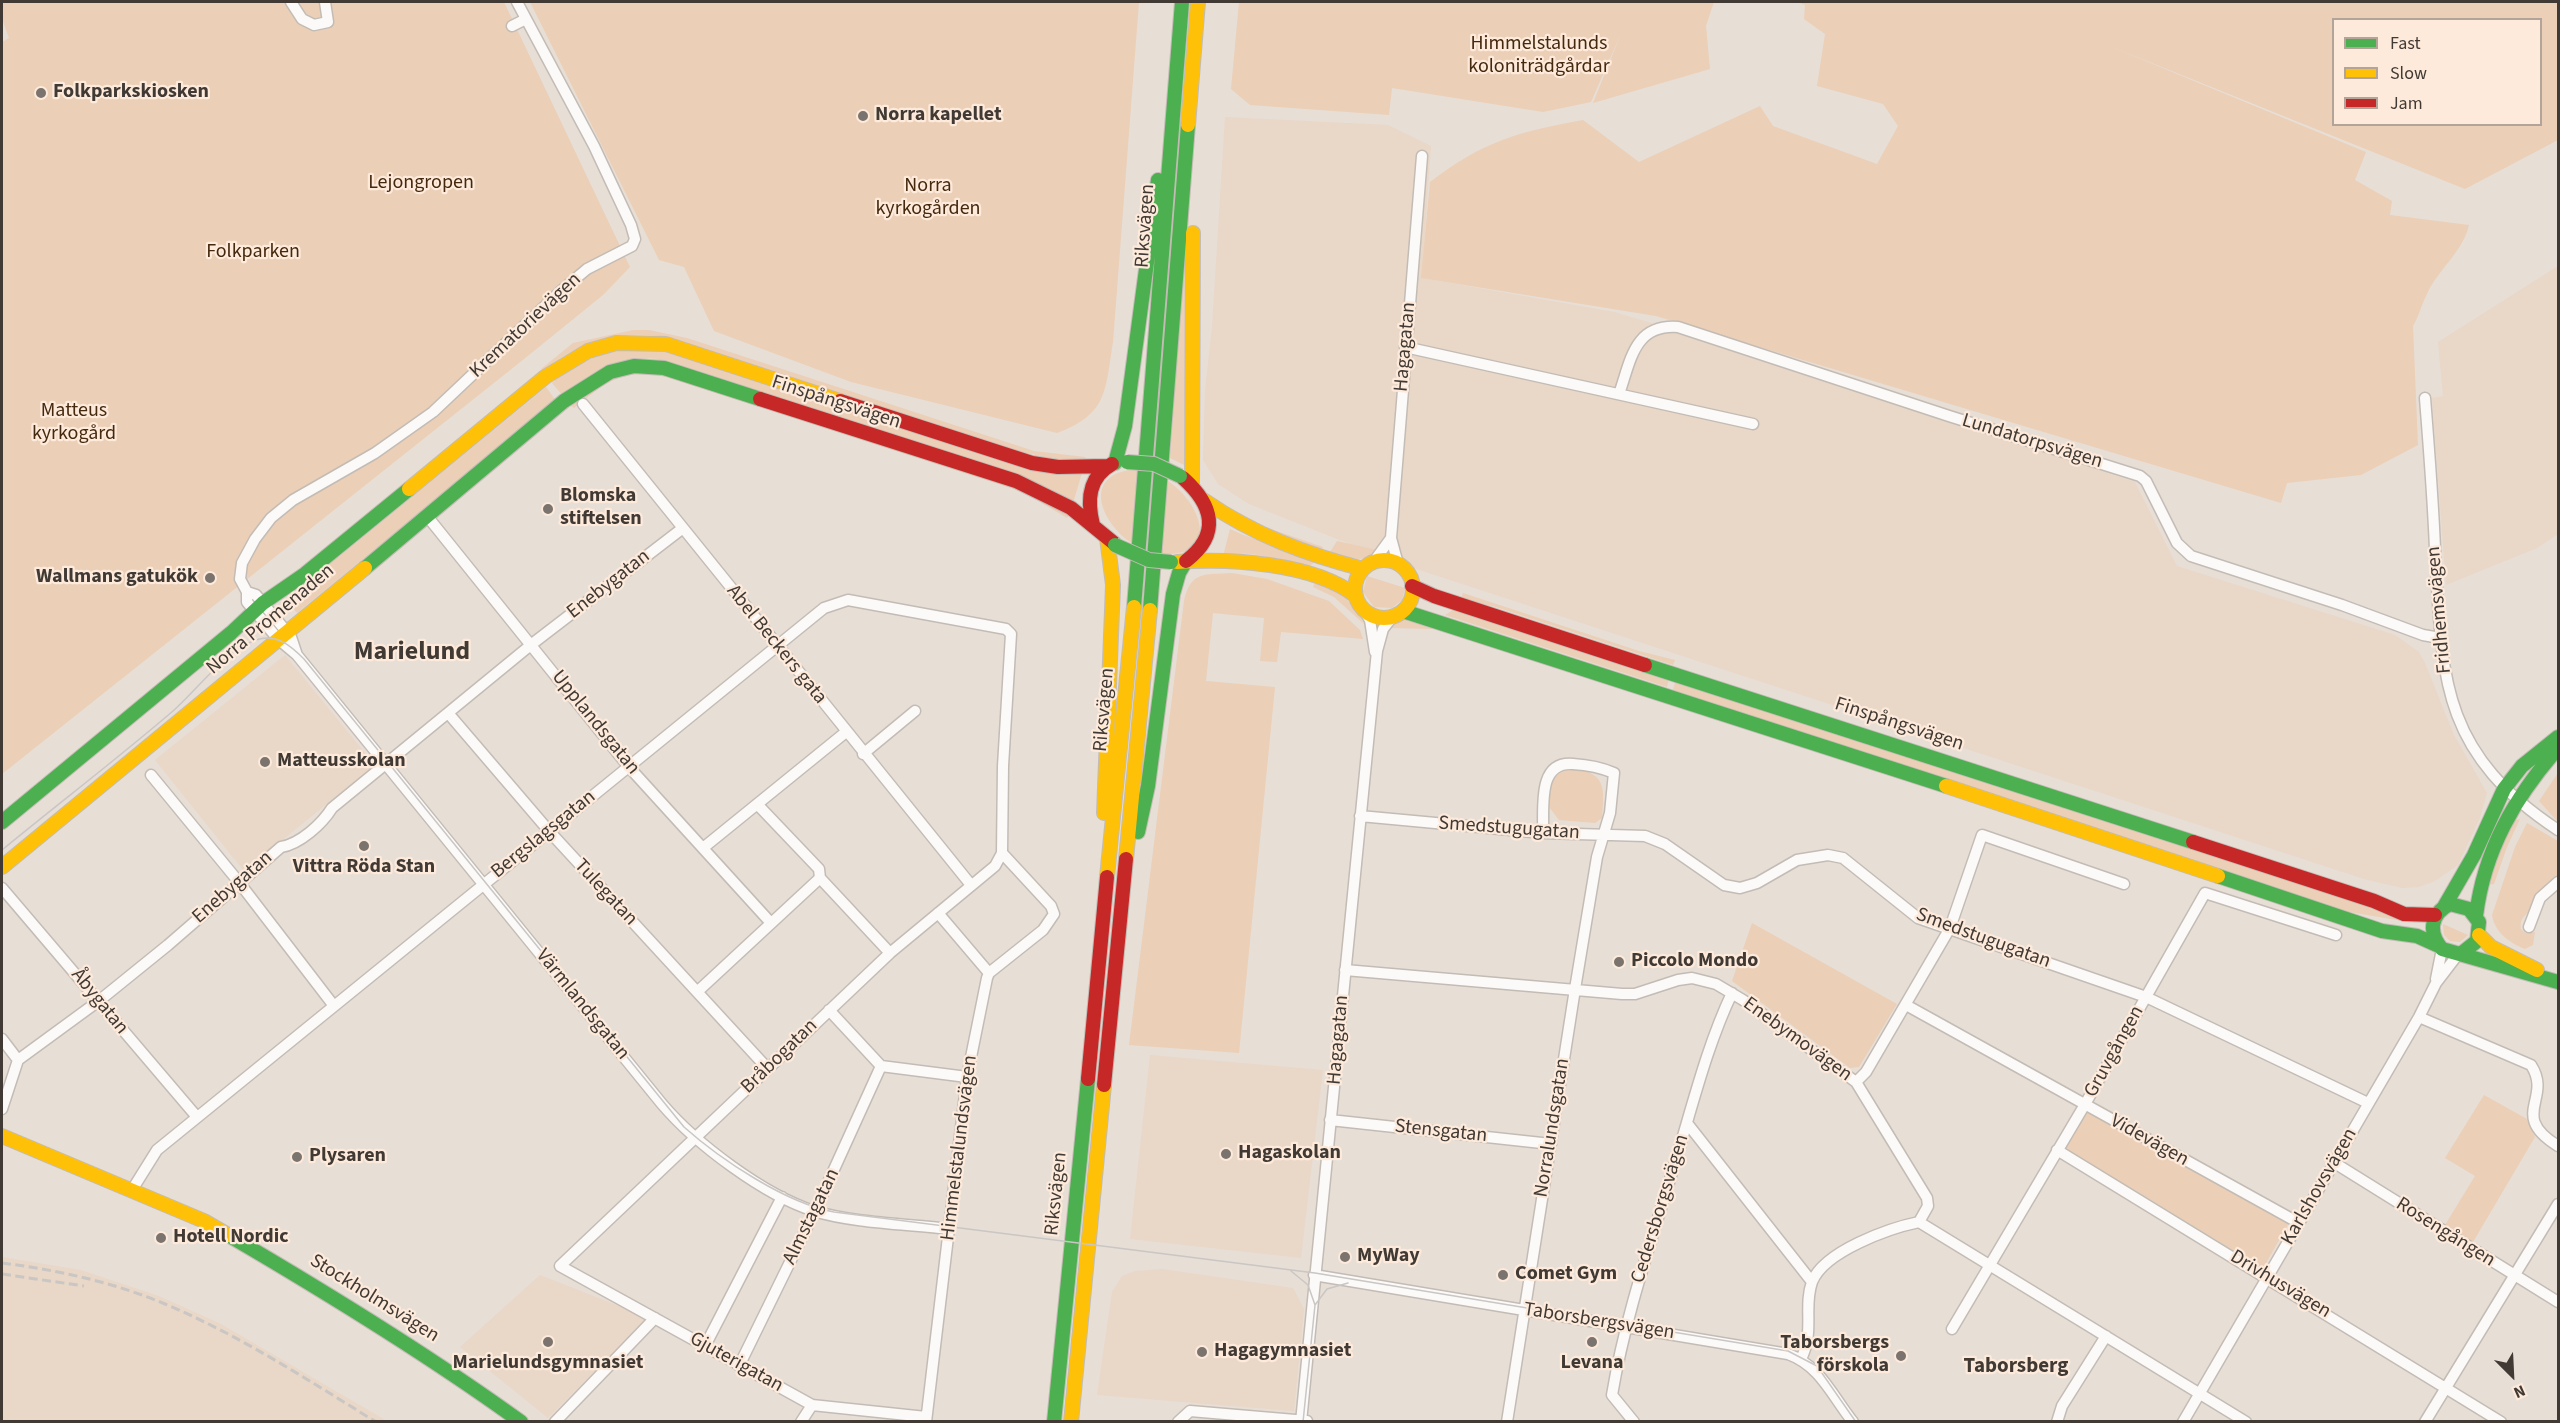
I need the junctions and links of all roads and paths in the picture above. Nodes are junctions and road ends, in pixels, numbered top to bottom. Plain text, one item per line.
1 (291, 2) edge
2 (325, 2) edge
3 (517, 2) edge
4 (1182, 2) edge
5 (1198, 2) edge
6 (526, 19) junction
7 (512, 26) dead end
8 (1194, 50) junction
9 (1176, 80) junction
10 (1422, 156) dead end
11 (1405, 347) junction
12 (556, 369) joint
13 (1619, 394) junction
14 (2425, 398) dead end
15 (564, 401) joint
16 (583, 404) dead end
17 (1753, 424) dead end
18 (1116, 464) junction
19 (1192, 485) junction
20 (1205, 501) junction
21 (427, 516) junction
22 (1093, 525) junction
23 (683, 528) junction
24 (1391, 538) junction
25 (1111, 541) junction
26 (1186, 561) junction
27 (1398, 564) junction
28 (1367, 566) junction
29 (1412, 585) junction
30 (1358, 601) junction
31 (261, 611) junction
32 (1398, 613) junction
33 (282, 635) junction
34 (2440, 638) junction
35 (532, 644) junction
36 (777, 646) junction
37 (1376, 658) junction
38 (915, 711) dead end
39 (448, 713) junction
40 (846, 732) junction
41 (2559, 737) edge
42 (2559, 748) edge
43 (863, 754) junction
44 (386, 764) junction
45 (628, 766) junction
46 (151, 775) dead end
47 (2504, 789) junction
48 (2517, 800) junction
49 (757, 804) junction
50 (1360, 816) junction
51 (2, 822) edge
52 (2559, 830) edge
53 (549, 831) junction
54 (1543, 833) junction
55 (1603, 836) junction
56 (703, 848) junction
57 (1002, 853) junction
58 (2, 867) edge
59 (820, 878) junction
60 (238, 881) junction
61 (1108, 882) junction
62 (2559, 882) edge
63 (484, 884) junction
64 (2124, 884) dead end
65 (971, 885) junction
66 (2, 888) edge
67 (1122, 892) junction
68 (2444, 908) junction
69 (938, 913) junction
70 (2476, 916) junction
71 (771, 923) junction
72 (2529, 927) dead end
73 (1950, 928) junction
74 (2336, 935) dead end
75 (2480, 935) junction
76 (2437, 942) junction
77 (890, 953) junction
78 (2460, 953) junction
79 (1345, 970) junction
80 (989, 973) junction
81 (2555, 980) edge
82 (2436, 983) junction
83 (1575, 989) junction
84 (697, 992) junction
85 (1732, 993) junction
86 (2146, 997) junction
87 (100, 1000) junction
88 (1906, 1005) junction
89 (334, 1006) junction
90 (829, 1010) junction
91 (2419, 1017) junction
92 (2, 1039) edge
93 (18, 1060) junction
94 (881, 1066) junction
95 (768, 1069) junction
96 (967, 1077) junction
97 (1856, 1082) junction
98 (2368, 1103) junction
99 (2084, 1106) junction
100 (2, 1109) edge
101 (197, 1117) junction
102 (1330, 1120) junction
103 (1687, 1123) junction
104 (2, 1136) edge
105 (693, 1138) junction
106 (1551, 1143) junction
107 (2559, 1146) edge
108 (2057, 1150) junction
109 (2333, 1162) junction
110 (132, 1190) junction
111 (782, 1197) junction
112 (2559, 1204) edge
113 (815, 1211) junction
114 (1919, 1222) junction
115 (2300, 1223) junction
116 (950, 1229) junction
117 (1990, 1265) junction
118 (560, 1266) joint
119 (1314, 1275) junction
120 (2514, 1276) junction
121 (2268, 1278) junction
122 (1812, 1282) junction
123 (2559, 1302) edge
124 (1523, 1310) junction
125 (655, 1318) junction
126 (1625, 1326) junction
127 (1952, 1329) dead end
128 (2106, 1336) junction
129 (705, 1346) junction
130 (1801, 1359) junction
131 (739, 1366) junction
132 (2446, 1387) junction
133 (2200, 1392) junction
134 (812, 1406) junction
135 (926, 1419) edge
136 (1301, 1421) edge
137 (521, 1422) edge
138 (555, 1422) edge
139 (801, 1422) edge
140 (1054, 1422) edge
141 (1071, 1422) edge
142 (1178, 1422) edge
143 (1307, 1422) edge
144 (1507, 1422) edge
145 (1634, 1422) edge
146 (1853, 1422) edge
147 (2057, 1422) edge
148 (2183, 1422) edge
149 (2246, 1422) edge
150 (2425, 1422) edge
151 (2501, 1422) edge

1 - 2 street
3 - 6 street, Krematorievägen
4 - 9 main road, Riksvägen
5 - 8 main road, Riksvägen
6 - 7 street
6 - 31 street, Krematorievägen
8 - 19 main road
8 - 67 main road, Riksvägen
9 - 18 main road
9 - 61 main road, Riksvägen
10 - 11 street, Hagagatan
11 - 13 street
11 - 24 street, Hagagatan
12 - 18 main road, Finspångsvägen
12 - 31 main road, Norra Promenaden
13 - 17 street
13 - 34 street, Lundatorpsvägen
14 - 34 street, Fridhemsvägen
15 - 21 main road, Norra Promenaden
15 - 22 main road, Finspångsvägen
16 - 23 street, Abel Beckers gata
18 - 19 main road, bridge
18 - 22 main road
19 - 20 main road
20 - 26 main road
20 - 28 main road
21 - 33 main road, Norra Promenaden
21 - 35 street, Upplandsgatan
22 - 25 main road
23 - 35 street, Enebygatan
23 - 36 street, Abel Beckers gata
24 - 27 street, Hagagatan
24 - 28 street
25 - 26 main road, bridge
25 - 61 main road
26 - 30 main road
26 - 67 main road
27 - 28 main road
27 - 29 main road
28 - 30 main road
29 - 32 main road
29 - 68 main road, Finspångsvägen
30 - 32 main road
30 - 37 street, Hagagatan
31 - 33 street, Värmlandsgatan
31 - 51 main road, Norra Promenaden
32 - 37 street, Hagagatan
32 - 76 main road
33 - 44 street, Värmlandsgatan
33 - 58 main road, Norra Promenaden
34 - 47 street, Fridhemsvägen
35 - 39 street, Enebygatan
35 - 45 street, Upplandsgatan
36 - 40 street, Abel Beckers gata
36 - 45 street, Bergslagsgatan
36 - 57 street, Bergslagsgatan
37 - 50 street, Hagagatan
38 - 43 street
39 - 44 street, Enebygatan
39 - 53 street, Tulegatan
40 - 43 street, Abel Beckers gata
40 - 49 street
41 - 47 main road
42 - 48 main road
43 - 65 street, Abel Beckers gata
44 - 60 street, Enebygatan
44 - 63 street, Värmlandsgatan
45 - 53 street, Bergslagsgatan
45 - 56 street, Upplandsgatan
46 - 60 street
47 - 48 street, Fridhemsvägen
47 - 68 main road
48 - 52 street, Fridhemsvägen
48 - 70 main road
49 - 56 street
49 - 59 street
50 - 54 street, Smedstugugatan
50 - 79 street, Hagagatan
53 - 63 street, Bergslagsgatan
53 - 84 street, Tulegatan
54 - 55 street, Smedstugugatan
54 - 55 street, Norralundsgatan
55 - 73 street, Smedstugugatan
55 - 83 street, Norralundsgatan
56 - 71 street, Upplandsgatan
57 - 65 street, Bråbogatan
57 - 80 street
59 - 71 street
59 - 77 street
60 - 87 street, Enebygatan
60 - 89 street
61 - 140 main road, Riksvägen
62 - 72 street
63 - 89 street, Bergslagsgatan
63 - 105 street, Värmlandsgatan
64 - 73 street
65 - 69 street, Bråbogatan
66 - 87 street, Åbygatan
67 - 141 main road, Riksvägen
68 - 70 main road, Finspångsvägen
68 - 76 main road
69 - 77 street, Bråbogatan
69 - 80 street
70 - 75 main road
71 - 84 street
73 - 86 street, Smedstugugatan
73 - 88 street
74 - 86 street, Gruvgången
75 - 78 main road
75 - 81 main road
76 - 78 main road
76 - 82 street, Karlshovsvägen
77 - 90 street, Bråbogatan
78 - 81 main road
78 - 82 street, Karlshovsvägen
79 - 83 street, Enebymovägen
79 - 102 street, Hagagatan
80 - 96 street, Himmelstalundsvägen
82 - 91 street, Karlshovsvägen
83 - 85 street, Enebymovägen
83 - 106 street, Norralundsgatan
84 - 95 street, Tulegatan
85 - 97 street, Enebymovägen
85 - 103 street, Cedersborgsvägen
86 - 98 street, Smedstugugatan
86 - 99 street, Gruvgången
87 - 93 street, Enebygatan
87 - 101 street, Åbygatan
88 - 97 street
88 - 99 street, Videvägen
89 - 101 street, Bergslagsgatan
90 - 94 street
90 - 95 street, Bråbogatan
91 - 98 street, Karlshovsvägen
91 - 107 street
92 - 93 street
93 - 100 street
94 - 96 street
94 - 113 street, Almstagatan
95 - 105 street, Bråbogatan
96 - 116 street, Himmelstalundsvägen
97 - 114 street, Enebymovägen
98 - 109 street, Karlshovsvägen
99 - 108 street, Gruvgången
99 - 115 street, Videvägen
101 - 110 street, Bergslagsgatan
102 - 106 street, Stensgatan
102 - 119 street, Hagagatan
103 - 122 street
103 - 126 street, Cedersborgsvägen
104 - 110 main road, Stockholmsvägen
105 - 111 street, Värmlandsgatan
105 - 118 street, Bråbogatan
106 - 124 street, Norralundsgatan
108 - 117 street, Gruvgången
108 - 121 street, Drivhusvägen
109 - 115 street, Karlshovsvägen
109 - 120 street, Rosengången
110 - 137 main road, Stockholmsvägen
111 - 113 street, Värmlandsgatan
111 - 129 street
112 - 120 street
113 - 116 street, Värmlandsgatan
113 - 131 street, Almstagatan
114 - 117 street
114 - 122 street
115 - 121 street, Karlshovsvägen
116 - 135 street, Himmelstalundsvägen
117 - 127 street, Gruvgången
117 - 128 street
118 - 125 street, Gjuterigatan
119 - 124 street, Taborsbergsvägen
119 - 136 street, Hagagatan
120 - 123 street, Rosengången
120 - 132 street
121 - 132 street, Drivhusvägen
121 - 133 street, Karlshovsvägen
122 - 130 street
124 - 126 street, Taborsbergsvägen
124 - 144 street, Norralundsgatan
125 - 129 street, Gjuterigatan
125 - 138 street
126 - 130 street, Taborsbergsvägen
126 - 145 street, Cedersborgsvägen
128 - 133 street
128 - 147 street
129 - 131 street, Gjuterigatan
130 - 146 street, Taborsbergsvägen
131 - 134 street, Gjuterigatan
132 - 150 street
132 - 151 street, Drivhusvägen
133 - 148 street, Karlshovsvägen
133 - 149 street
134 - 135 street, Gjuterigatan
134 - 139 street
136 - 142 street
136 - 143 street

